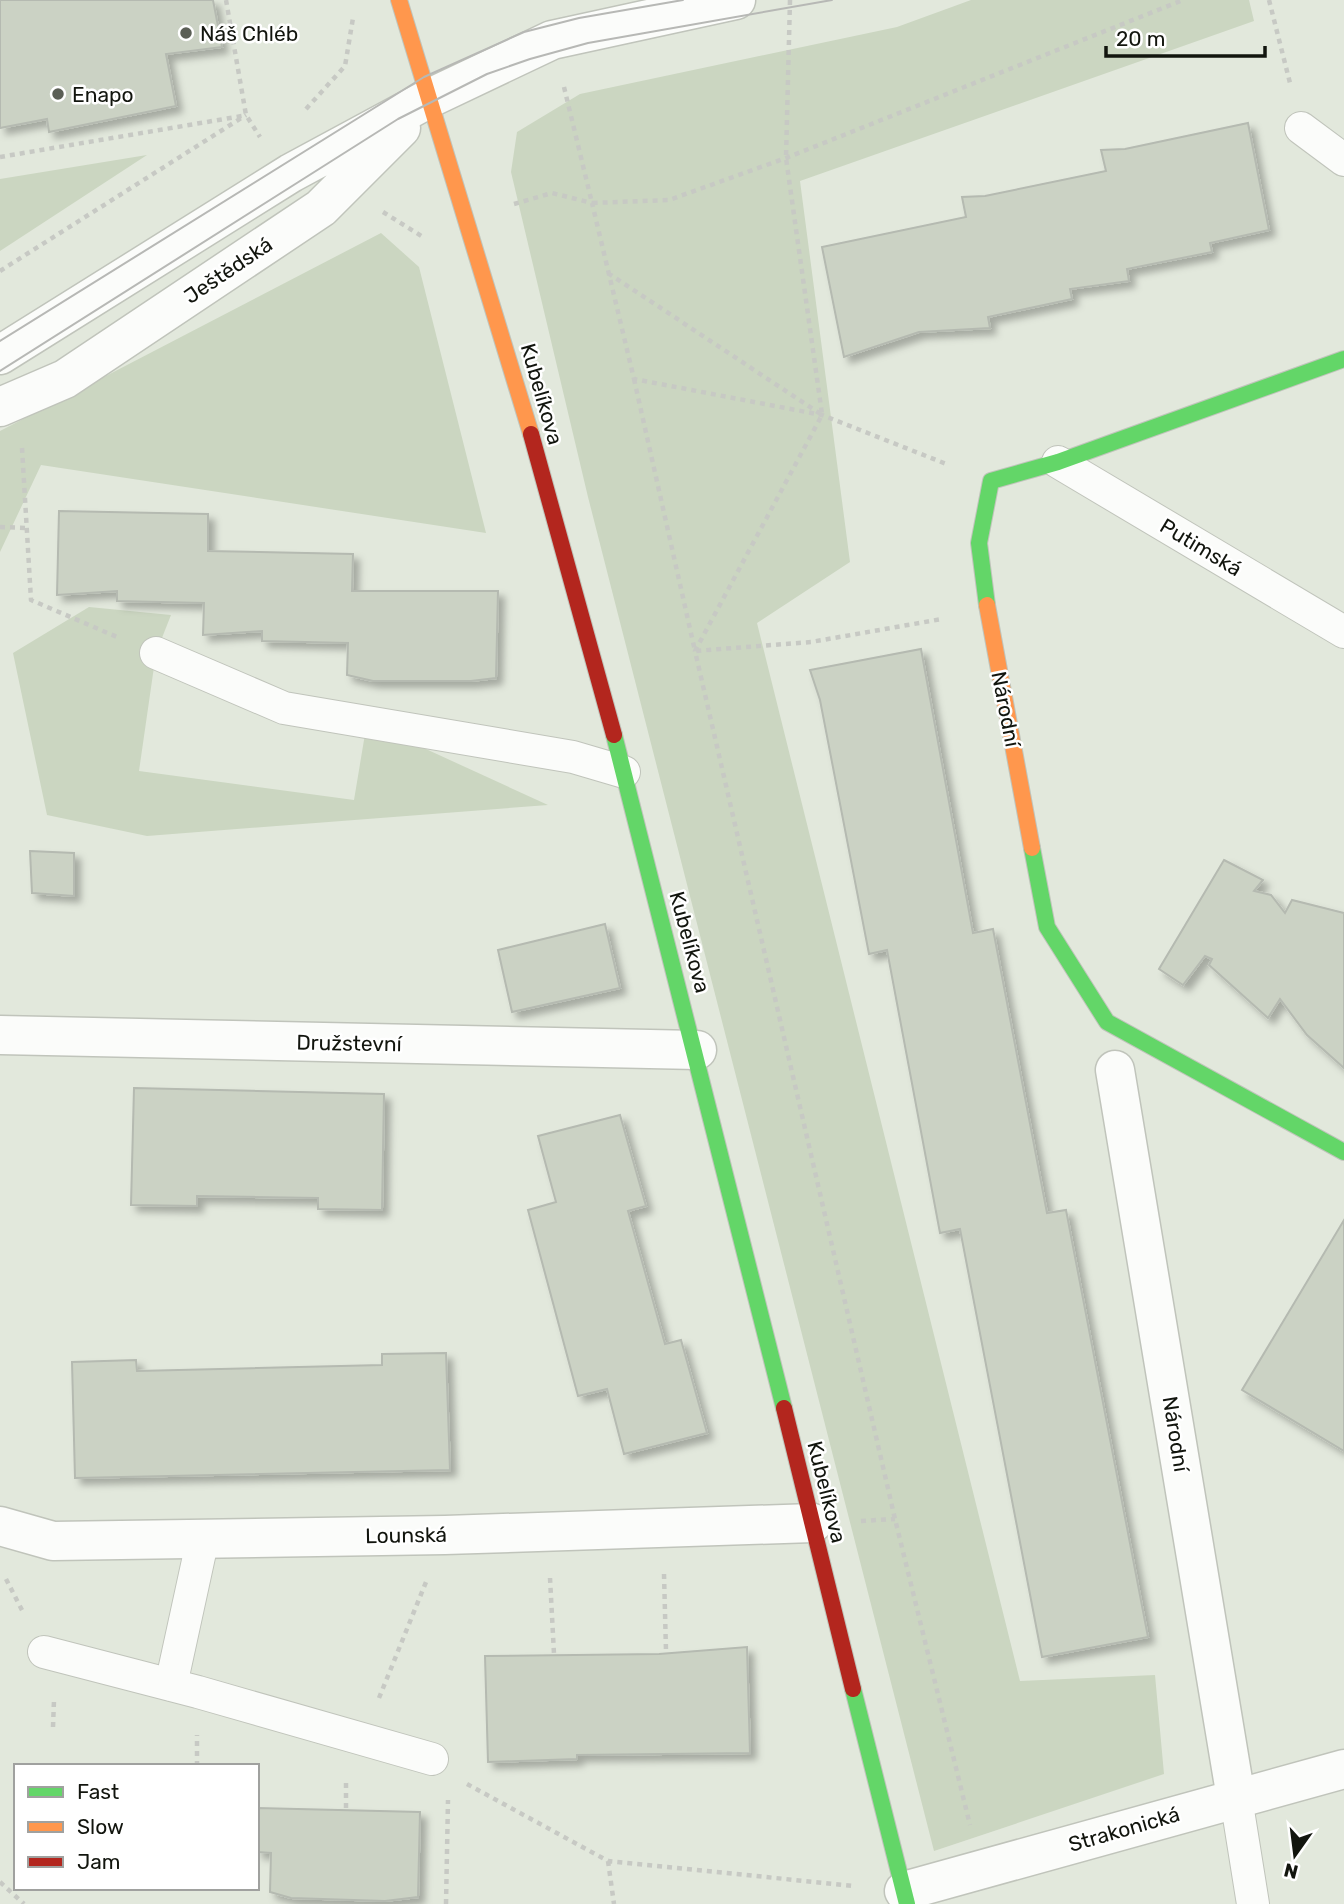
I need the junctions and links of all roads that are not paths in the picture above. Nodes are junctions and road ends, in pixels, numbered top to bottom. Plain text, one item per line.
1 (398, 0) edge
2 (736, 0) edge
3 (430, 98) junction
4 (1301, 128) road end
5 (1344, 160) edge
6 (0, 355) edge
7 (1344, 359) edge
8 (10, 421) edge
9 (1058, 461) junction
10 (1344, 632) edge
11 (156, 653) road end
12 (624, 772) junction
13 (0, 1035) edge
14 (698, 1050) junction
15 (1115, 1070) dead end
16 (1344, 1152) edge
17 (813, 1523) junction
18 (0, 1526) edge
19 (203, 1538) junction
20 (44, 1652) road end
21 (171, 1685) junction
22 (441, 1767) road end
23 (1344, 1769) edge
24 (1236, 1798) junction
25 (905, 1898) edge
26 (1253, 1904) edge

1 - 3 street, Kubelíkova
2 - 3 street, Ještědská
3 - 6 street, Ještědská
3 - 8 street, Ještědská
3 - 12 street, Kubelíkova
4 - 5 lane
7 - 9 street
9 - 10 lane, Putimská
9 - 16 street, Národní
11 - 12 lane
12 - 14 street, Kubelíkova
13 - 14 street, Družstevní
14 - 17 street, Kubelíkova
15 - 24 street, Národní
17 - 19 street, Lounská
17 - 25 street, Kubelíkova
18 - 19 street, Lounská
19 - 21 lane
20 - 21 lane
21 - 22 lane
23 - 24 street, Strakonická
24 - 25 street, Strakonická
24 - 26 lane

